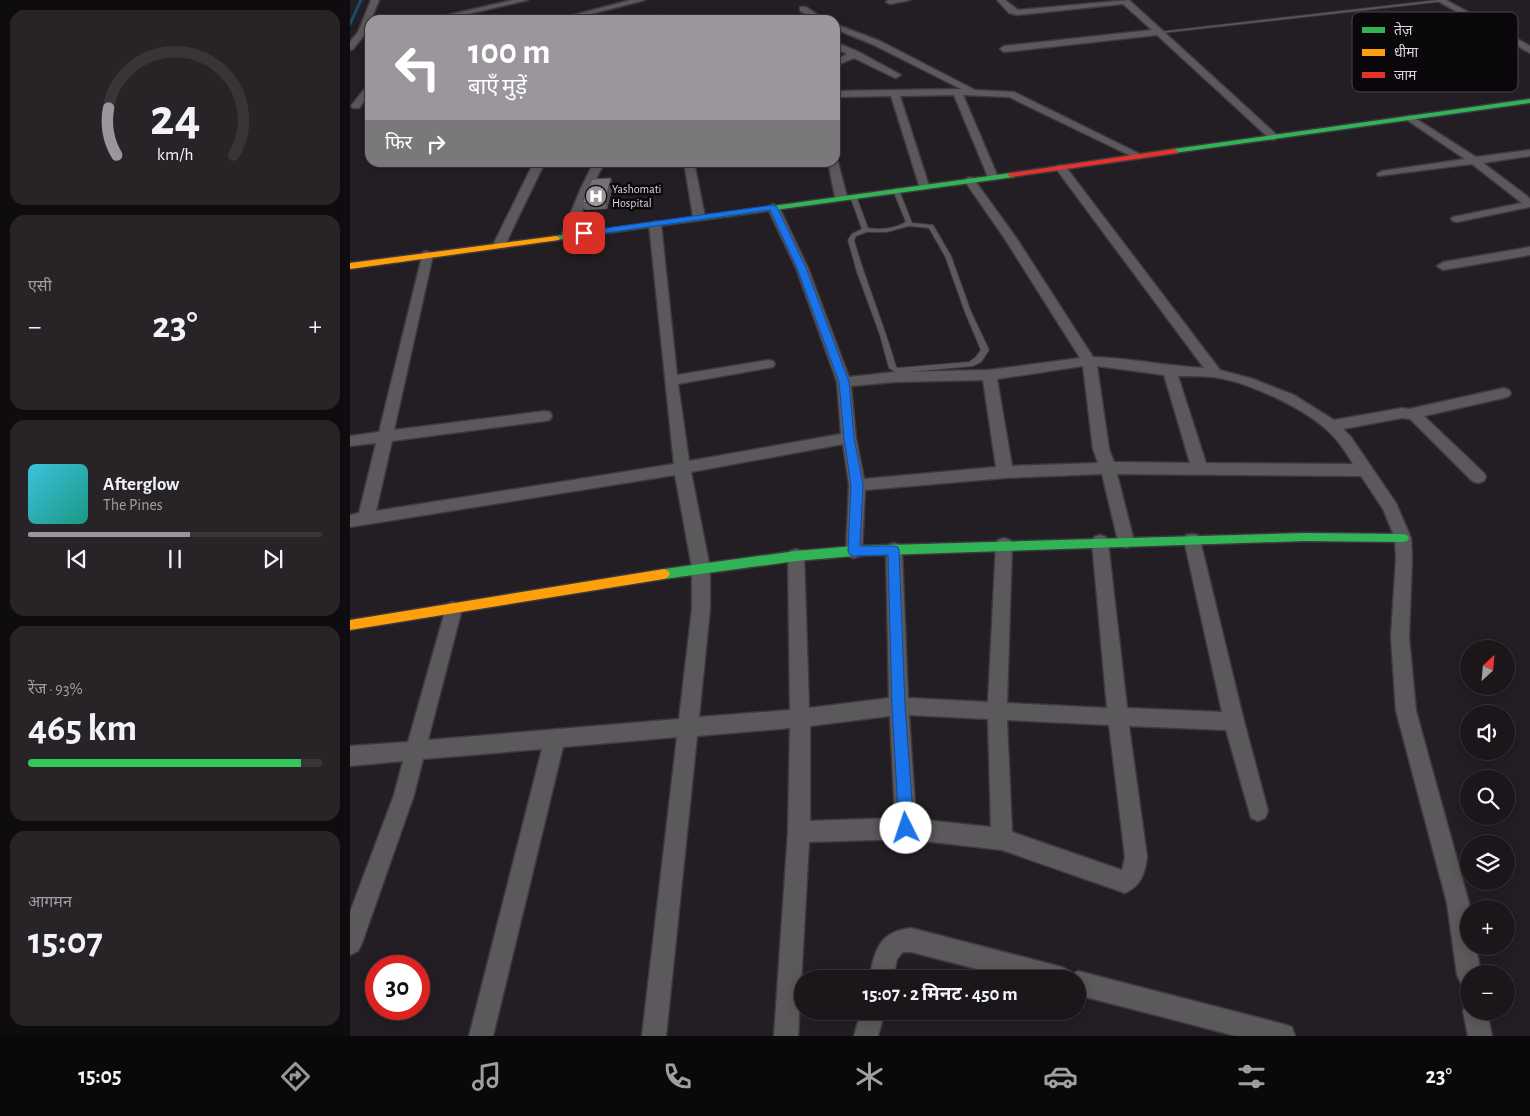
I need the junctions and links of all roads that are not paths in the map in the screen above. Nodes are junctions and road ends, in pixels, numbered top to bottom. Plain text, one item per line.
1 (375, 0) edge
2 (524, 0) edge
3 (641, 0) edge
4 (906, 0) edge
5 (1001, 0) edge
6 (1443, 0) edge
7 (1125, 1) edge
8 (890, 2) dead end
9 (803, 9) dead end
10 (1464, 12) edge
11 (371, 15) edge
12 (454, 15) edge
13 (579, 15) edge
14 (813, 15) edge
15 (840, 28) edge
16 (1161, 32) junction
17 (365, 33) edge
18 (1518, 43) edge
19 (350, 46) edge
20 (840, 47) edge
21 (1004, 49) dead end
22 (1530, 50) edge
23 (856, 54) junction
24 (840, 61) edge
25 (896, 75) dead end
26 (894, 92) junction
27 (957, 92) junction
28 (976, 93) junction
29 (365, 94) edge
30 (840, 94) edge
31 (1530, 101) edge
32 (1507, 104) junction
33 (356, 106) dead end
34 (1522, 113) dead end
35 (1410, 118) junction
36 (1274, 137) junction
37 (1530, 153) edge
38 (1139, 156) junction
39 (1473, 160) junction
40 (538, 167) edge
41 (597, 167) edge
42 (690, 167) edge
43 (834, 167) edge
44 (1061, 168) junction
45 (1382, 174) dead end
46 (993, 177) junction
47 (969, 180) junction
48 (924, 186) junction
49 (896, 190) junction
50 (853, 196) junction
51 (841, 197) junction
52 (1529, 203) edge
53 (773, 207) junction
54 (699, 217) junction
55 (1457, 219) dead end
56 (656, 224) junction
57 (907, 224) junction
58 (866, 230) junction
59 (567, 236) junction
60 (499, 245) junction
61 (1530, 251) edge
62 (427, 255) junction
63 (350, 266) edge
64 (1444, 266) dead end
65 (1089, 361) junction
66 (768, 364) dead end
67 (1170, 371) junction
68 (1215, 373) junction
69 (988, 375) junction
70 (670, 381) junction
71 (844, 382) junction
72 (1504, 393) dead end
73 (1410, 414) junction
74 (545, 416) dead end
75 (1332, 426) junction
76 (387, 436) junction
77 (849, 438) junction
78 (350, 441) edge
79 (682, 468) junction
80 (1108, 468) junction
81 (1200, 469) junction
82 (1366, 470) junction
83 (1004, 472) junction
84 (1478, 477) dead end
85 (857, 485) junction
86 (358, 520) edge
87 (1403, 538) junction
88 (1192, 540) junction
89 (1126, 541) junction
90 (1100, 542) junction
91 (1004, 545) junction
92 (894, 550) junction
93 (854, 551) junction
94 (796, 556) junction
95 (701, 568) junction
96 (453, 608) junction
97 (350, 624) edge
98 (899, 706) junction
99 (997, 711) junction
100 (1118, 717) junction
101 (800, 718) junction
102 (1234, 721) junction
103 (689, 727) junction
104 (555, 738) junction
105 (416, 752) junction
106 (350, 756) edge
107 (1258, 811) dead end
108 (906, 828) junction
109 (799, 832) junction
110 (1002, 839) junction
111 (350, 943) edge
112 (1467, 965) edge
113 (883, 970) edge
114 (1027, 970) edge
115 (1086, 985) edge
116 (870, 1020) edge
117 (1477, 1020) edge
118 (481, 1036) edge
119 (654, 1036) edge
120 (786, 1036) edge
121 (866, 1036) edge
122 (1284, 1036) edge
123 (1480, 1036) edge

1 - 11 street
2 - 12 street
3 - 13 street
4 - 8 street
5 - 7 street
6 - 10 street
6 - 16 lane
7 - 16 street
9 - 14 street
15 - 28 street
16 - 21 street
16 - 36 street
17 - 19 street
18 - 22 street
20 - 23 street
23 - 24 street
23 - 25 street
26 - 27 street
26 - 30 street
26 - 48 street
27 - 28 street
27 - 46 street
28 - 38 street
29 - 33 street
31 - 32 main road
32 - 34 main road
32 - 35 main road
35 - 36 main road
35 - 39 street
36 - 38 main road
37 - 39 street
38 - 44 main road
39 - 45 street
39 - 52 street
40 - 60 street
41 - 59 street
42 - 54 street
43 - 51 street
44 - 46 main road
44 - 68 street
46 - 47 main road
47 - 48 main road
47 - 65 street
48 - 49 main road
49 - 50 main road
49 - 57 lane
50 - 51 main road
50 - 58 lane
51 - 53 main road
52 - 55 street
53 - 54 main road
53 - 71 street
54 - 56 main road
56 - 59 main road
56 - 70 street
57 - 58 lane
57 - 58 lane
59 - 60 main road
60 - 62 main road
61 - 64 street
62 - 63 main road
62 - 76 street
65 - 67 street
65 - 69 street
65 - 80 street
66 - 70 street
67 - 68 street
67 - 81 street
68 - 75 street
69 - 71 street
69 - 83 street
70 - 79 street
71 - 77 street
72 - 73 street
73 - 75 street
73 - 84 street
74 - 76 street
75 - 82 street
76 - 78 street
76 - 86 street
77 - 79 street
77 - 85 street
79 - 86 street
79 - 95 street
80 - 81 street
80 - 83 street
80 - 89 street
81 - 82 street
82 - 87 street
83 - 85 street
85 - 93 street
87 - 88 main road
87 - 112 street
88 - 89 main road
88 - 102 street
89 - 90 main road
90 - 91 main road
90 - 100 street
91 - 92 main road
91 - 99 street
92 - 93 main road
92 - 98 street
93 - 94 main road
94 - 95 main road
94 - 101 street
95 - 96 main road
95 - 103 street
96 - 97 main road
96 - 105 street
98 - 99 street
98 - 101 street
98 - 108 street
99 - 100 street
99 - 110 street
100 - 102 street
100 - 110 street
101 - 103 street
101 - 109 street
102 - 107 street
103 - 104 street
103 - 119 street
104 - 105 street
104 - 118 street
105 - 106 street
105 - 111 street
108 - 109 street
108 - 110 street
109 - 120 street
113 - 114 street
115 - 122 street
116 - 121 street
117 - 123 street

